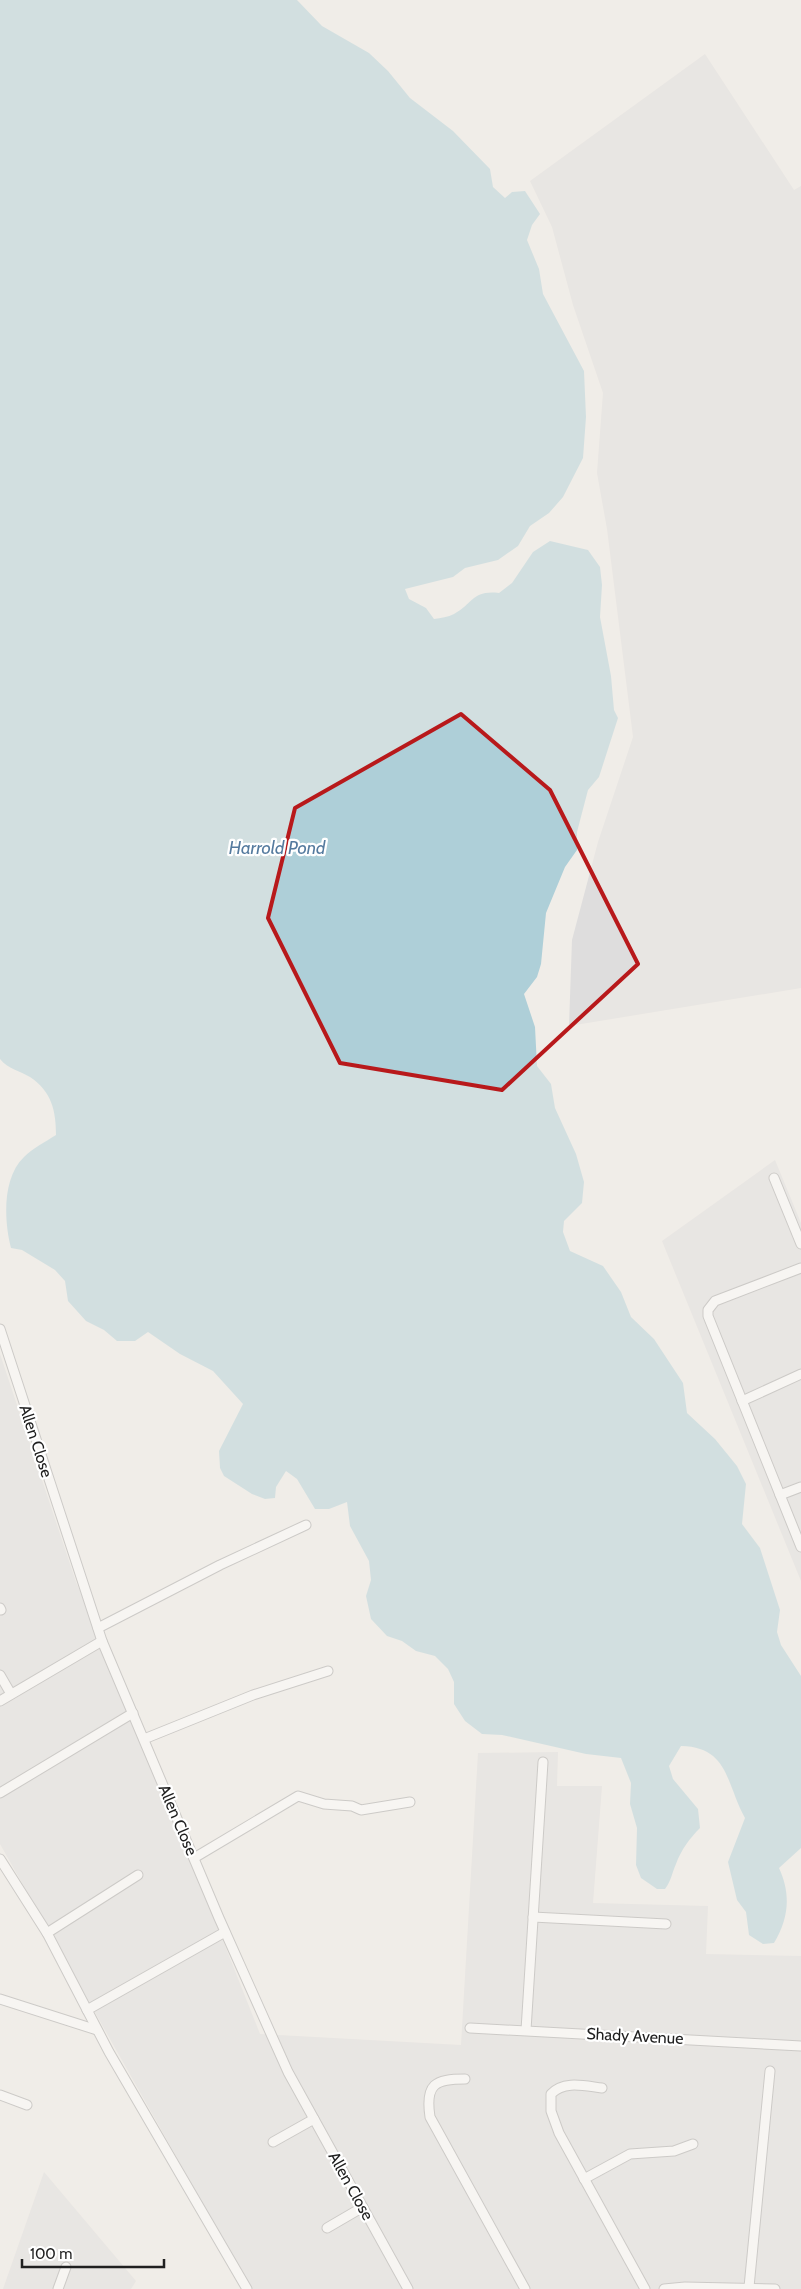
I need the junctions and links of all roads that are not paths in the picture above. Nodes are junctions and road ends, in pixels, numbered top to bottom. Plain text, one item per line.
1 (774, 1178) dead end
2 (801, 1244) edge
3 (801, 1268) edge
4 (0, 1329) edge
5 (801, 1374) edge
6 (742, 1401) junction
7 (801, 1487) edge
8 (780, 1496) junction
9 (306, 1525) dead end
10 (801, 1546) edge
11 (98, 1628) junction
12 (102, 1641) junction
13 (328, 1671) dead end
14 (0, 1675) edge
15 (10, 1694) junction
16 (0, 1701) edge
17 (133, 1713) junction
18 (144, 1739) junction
19 (543, 1762) dead end
20 (0, 1793) edge
21 (410, 1802) dead end
22 (194, 1858) junction
23 (0, 1859) edge
24 (138, 1876) dead end
25 (533, 1917) junction
26 (666, 1924) dead end
27 (225, 1932) junction
28 (47, 1934) junction
29 (0, 1999) edge
30 (87, 2010) junction
31 (470, 2028) dead end
32 (97, 2030) junction
33 (526, 2030) junction
34 (801, 2046) edge
35 (770, 2071) dead end
36 (465, 2079) dead end
37 (602, 2088) dead end
38 (0, 2095) edge
39 (27, 2106) dead end
40 (314, 2119) junction
41 (273, 2142) dead end
42 (693, 2144) dead end
43 (584, 2179) junction
44 (363, 2207) junction
45 (327, 2228) dead end
46 (66, 2267) dead end
47 (749, 2287) junction
48 (58, 2289) edge
49 (247, 2289) edge
50 (408, 2289) edge
51 (525, 2289) edge
52 (645, 2289) edge
53 (664, 2289) edge
54 (775, 2289) edge

1 - 2 street
3 - 6 street
4 - 11 street, Allen Close
5 - 6 street
6 - 8 street
7 - 8 street
8 - 10 street
9 - 11 street
11 - 12 street, Allen Close
12 - 15 street
12 - 17 street, Allen Close
13 - 18 street
14 - 15 street
15 - 16 street
17 - 18 street, Allen Close
17 - 20 street
18 - 22 street, Allen Close
19 - 25 street
21 - 22 street
22 - 27 street, Allen Close
23 - 28 street
24 - 28 street
25 - 26 street
25 - 33 street
27 - 30 street
27 - 40 street, Allen Close
28 - 30 street
29 - 32 street
30 - 32 street
31 - 33 street, Shady Avenue
32 - 49 street
33 - 34 street, Shady Avenue
35 - 47 street
36 - 51 street
37 - 43 street
38 - 39 street
40 - 41 street
40 - 44 street, Allen Close
42 - 43 street
43 - 52 street
44 - 45 street
44 - 50 street, Allen Close
46 - 48 street
47 - 53 street
47 - 54 street

